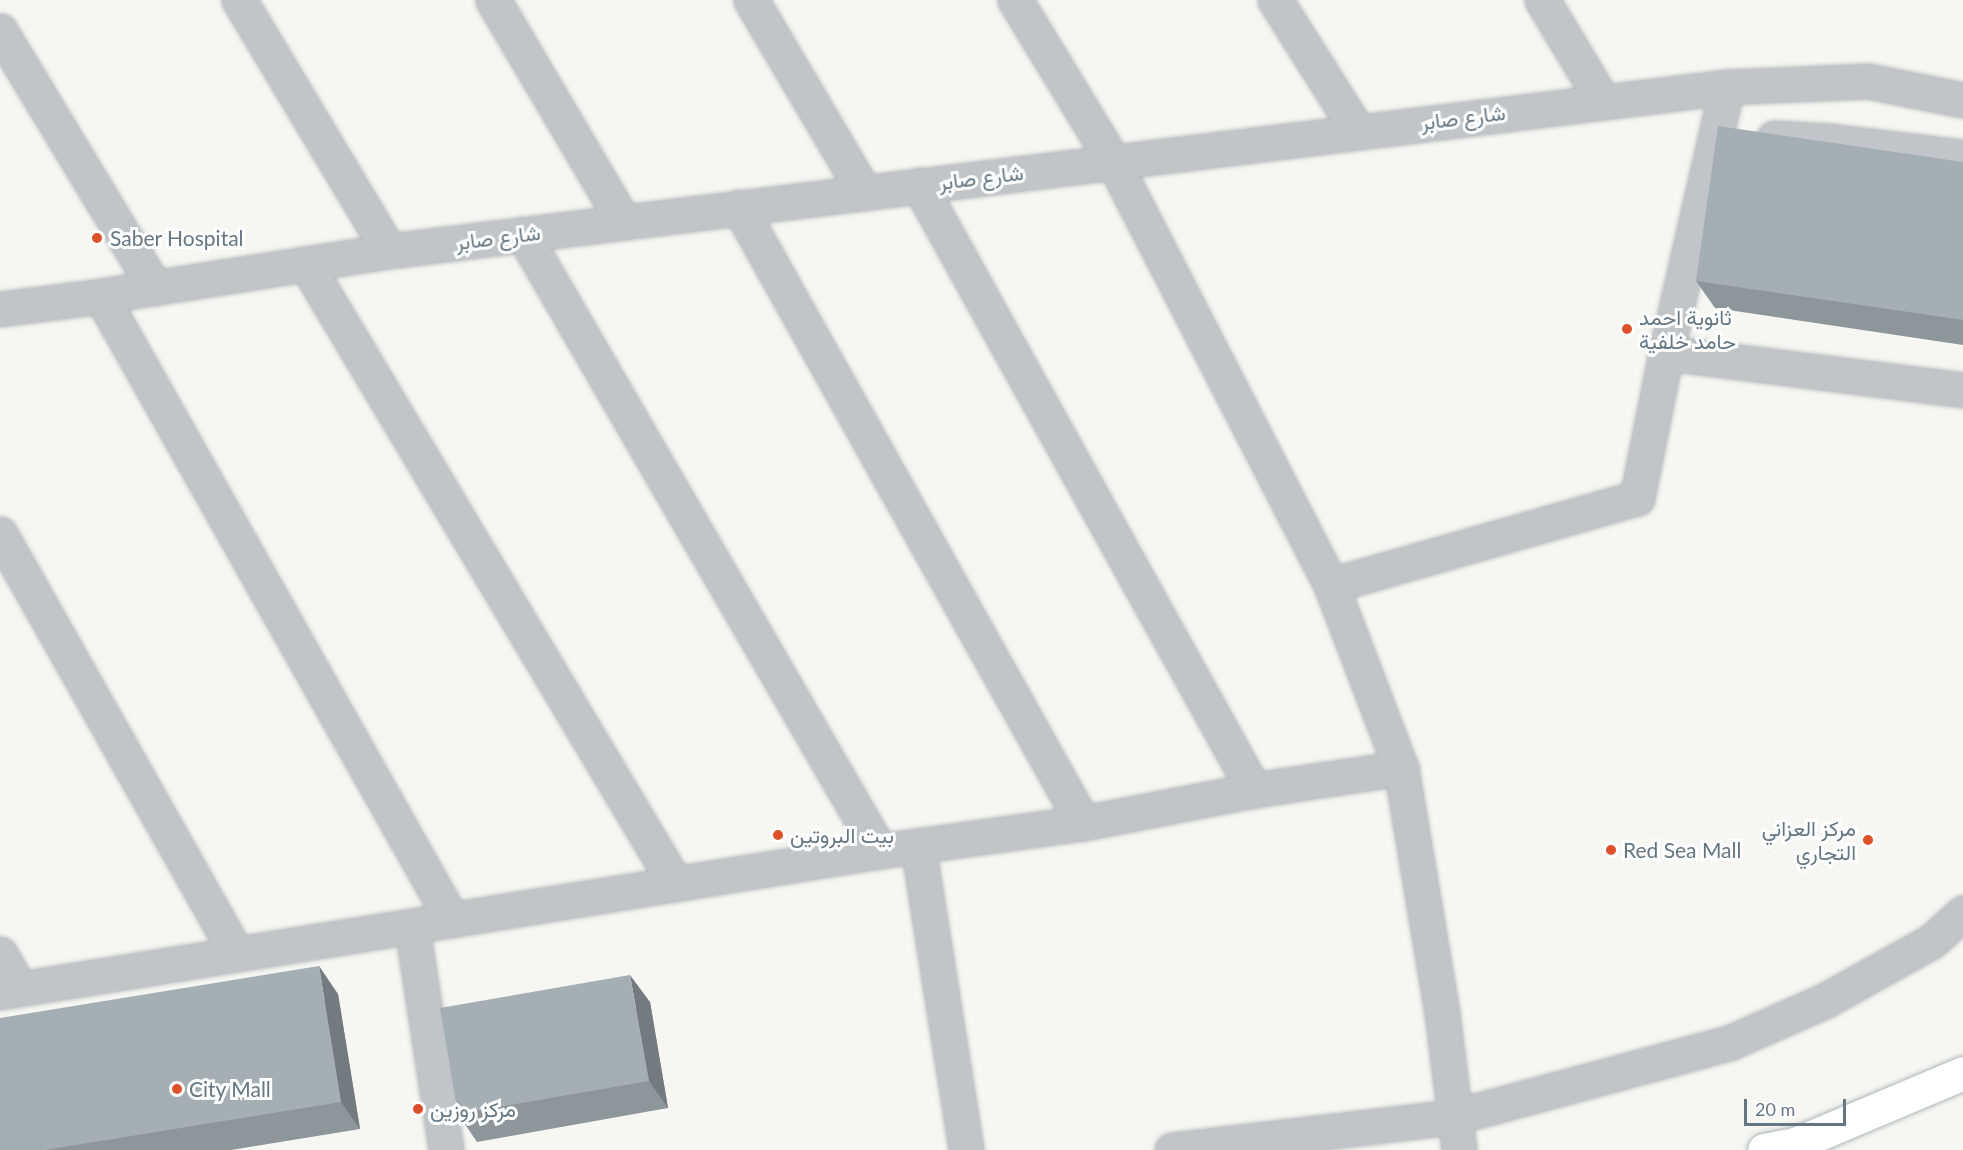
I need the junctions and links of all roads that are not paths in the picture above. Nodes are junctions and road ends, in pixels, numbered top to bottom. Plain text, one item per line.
1 (238, 0) edge
2 (494, 0) edge
3 (751, 0) edge
4 (1015, 0) edge
5 (1275, 0) edge
6 (1542, 0) edge
7 (0, 31) edge
8 (1727, 87) junction
9 (1602, 100) junction
10 (1963, 100) edge
11 (1357, 130) junction
12 (1717, 135) junction
13 (1963, 157) edge
14 (1113, 160) junction
15 (919, 185) junction
16 (864, 192) junction
17 (739, 207) junction
18 (623, 221) junction
19 (523, 234) junction
20 (389, 251) junction
21 (306, 264) junction
22 (155, 288) junction
23 (101, 296) junction
24 (0, 309) edge
25 (1665, 353) junction
26 (1963, 390) edge
27 (0, 534) edge
28 (1331, 585) junction
29 (1401, 768) junction
30 (1254, 790) junction
31 (1083, 823) junction
32 (918, 846) junction
33 (880, 851) junction
34 (675, 883) junction
35 (1963, 913) edge
36 (452, 920) junction
37 (412, 927) junction
38 (0, 954) edge
39 (237, 954) junction
40 (10, 991) edge
41 (1963, 1073) edge
42 (1454, 1116) junction
43 (446, 1150) edge
44 (966, 1150) edge
45 (1172, 1150) edge
46 (1459, 1150) edge
47 (1764, 1150) edge

1 - 20 street
2 - 18 street
3 - 16 street
4 - 14 street
5 - 11 street
6 - 9 street
7 - 22 street
8 - 9 street, شارع صابر
8 - 10 street, شارع صابر
8 - 12 street
9 - 11 street, شارع صابر
11 - 14 street, شارع صابر
12 - 13 street
12 - 25 street
14 - 15 street, شارع صابر
14 - 28 street
15 - 16 street, شارع صابر
15 - 30 street
16 - 17 street, شارع صابر
17 - 18 street, شارع صابر
17 - 31 street
18 - 19 street, شارع صابر
19 - 20 street, شارع صابر
19 - 33 street
20 - 21 street, شارع صابر
21 - 22 street, شارع صابر
21 - 34 street
22 - 23 street, شارع صابر
23 - 24 street, شارع صابر
23 - 36 street
25 - 26 street
25 - 28 street
27 - 39 street
28 - 29 street
29 - 30 street
29 - 42 street
30 - 31 street
31 - 32 street
32 - 33 street
32 - 44 street
33 - 34 street
34 - 36 street
35 - 42 street
36 - 37 street
37 - 39 street
37 - 43 street
38 - 40 street
39 - 40 street
41 - 47 highway
42 - 45 street
42 - 46 street

